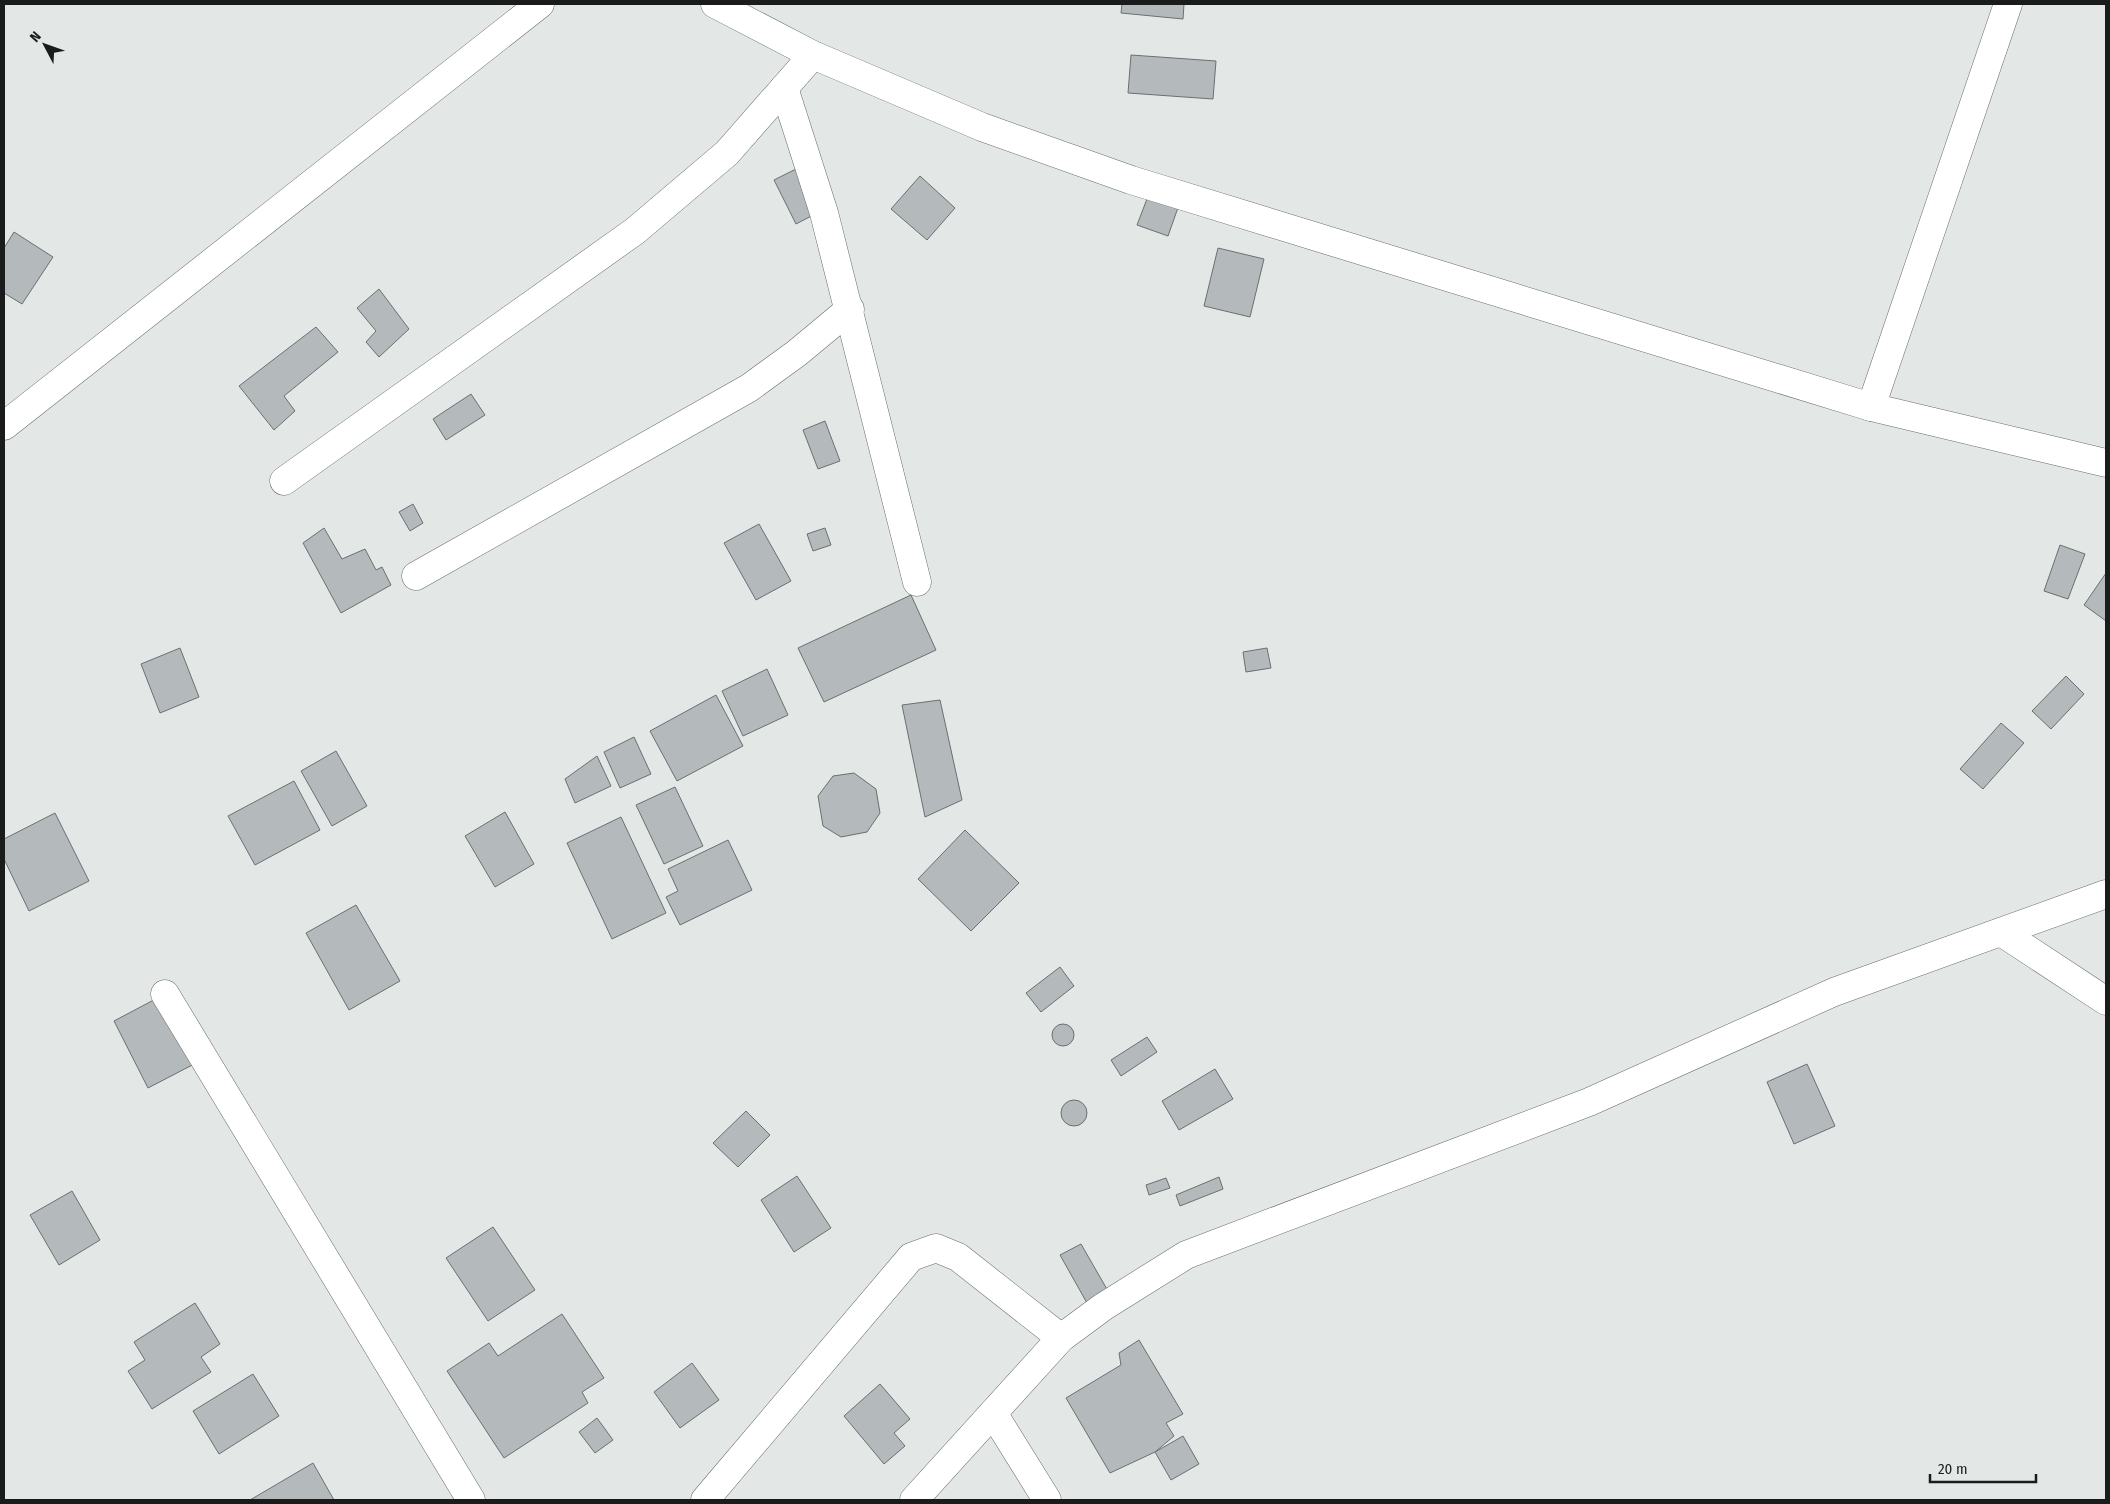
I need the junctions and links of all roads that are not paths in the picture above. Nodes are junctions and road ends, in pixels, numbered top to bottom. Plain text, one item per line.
1 (540, 4) edge
2 (715, 4) edge
3 (2008, 4) edge
4 (813, 55) junction
5 (784, 88) junction
6 (850, 309) junction
7 (1870, 407) junction
8 (4, 426) edge
9 (2106, 463) edge
10 (284, 481) dead end
11 (416, 576) dead end
12 (917, 582) dead end
13 (2106, 894) edge
14 (2001, 932) junction
15 (165, 994) dead end
16 (2106, 1001) edge
17 (1061, 1338) junction
18 (993, 1413) junction
19 (471, 1500) edge
20 (705, 1500) edge
21 (914, 1500) edge
22 (1047, 1500) edge

1 - 8 street
2 - 4 street
3 - 7 street
4 - 5 street
4 - 7 street
5 - 6 street
5 - 10 street
6 - 11 street
6 - 12 street
7 - 9 street
13 - 14 street
14 - 16 street
14 - 17 street
15 - 19 street
17 - 18 street
17 - 20 street
18 - 21 street
18 - 22 street

